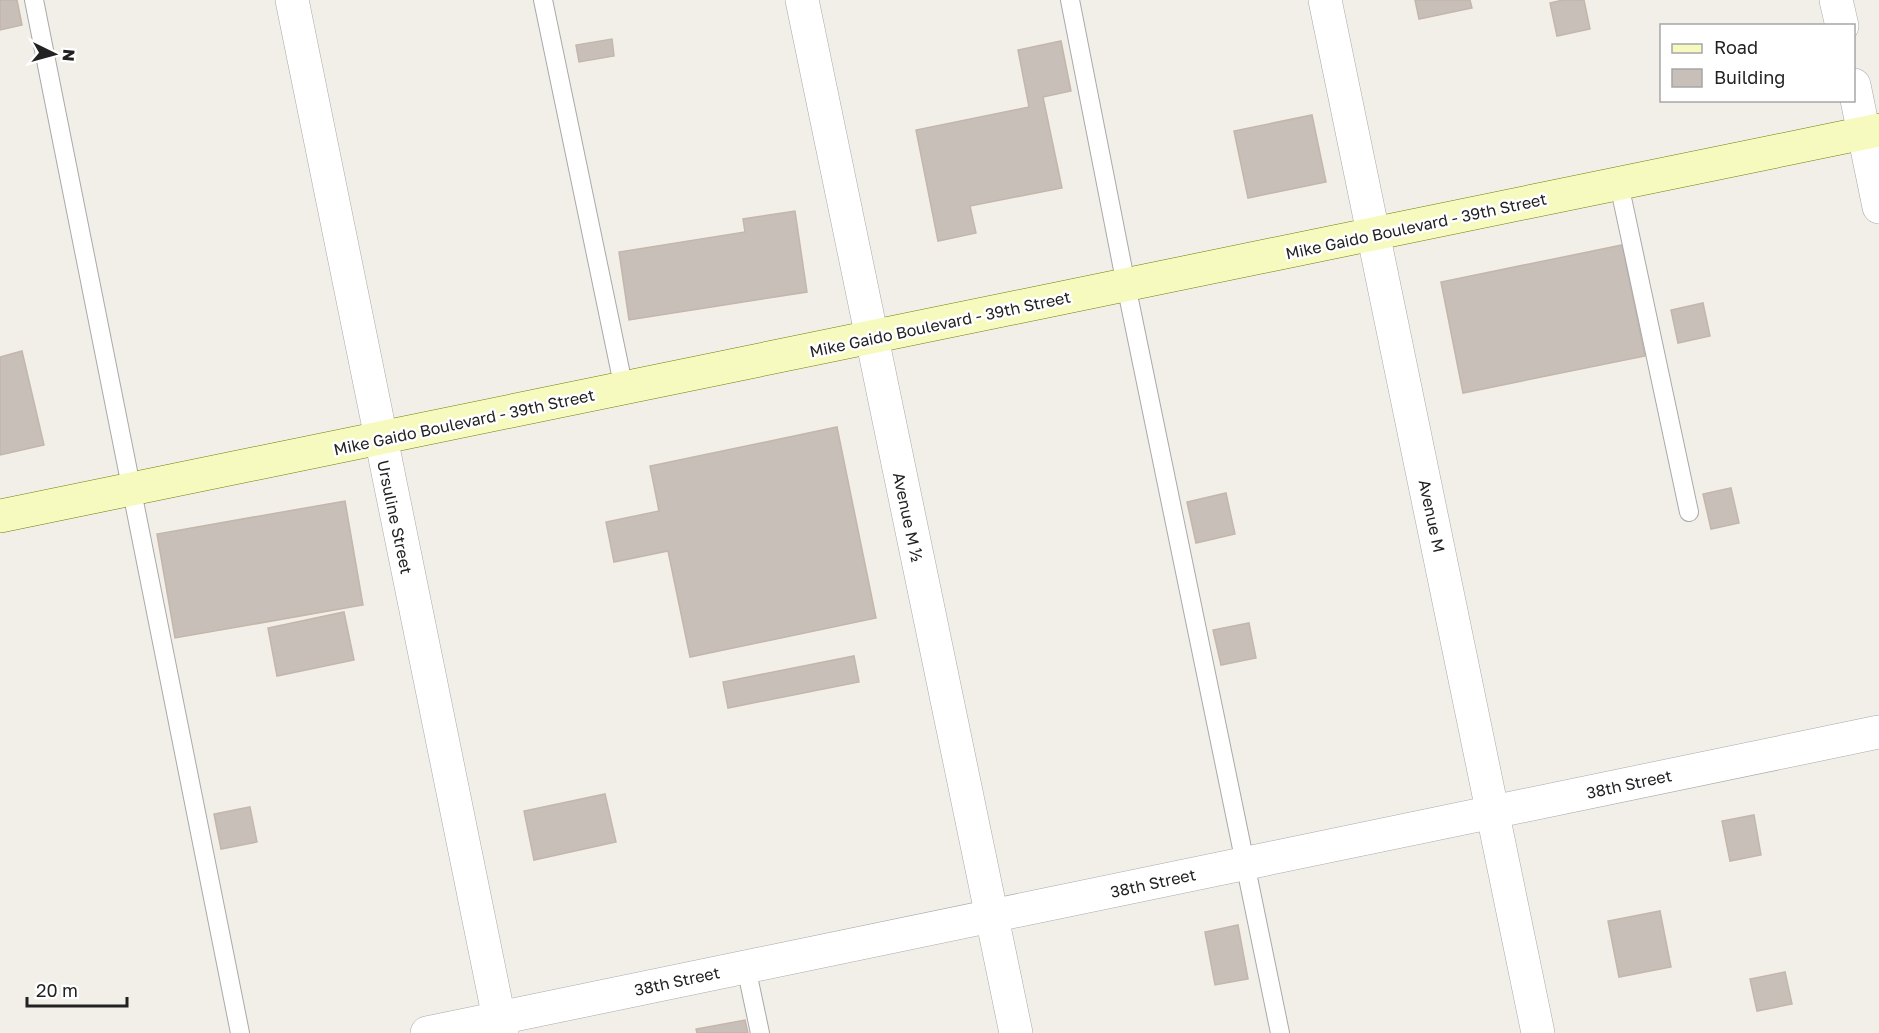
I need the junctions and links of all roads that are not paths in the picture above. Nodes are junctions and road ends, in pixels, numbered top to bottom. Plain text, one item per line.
1 (34, 0) edge
2 (292, 0) edge
3 (543, 0) edge
4 (802, 0) edge
5 (1070, 0) edge
6 (1325, 0) edge
7 (1836, 0) edge
8 (1842, 24) edge
9 (1855, 88) edge
10 (1871, 132) edge
11 (1619, 184) junction
12 (1879, 207) edge
13 (1375, 234) junction
14 (1126, 285) junction
15 (872, 338) junction
16 (624, 389) junction
17 (380, 439) junction
18 (133, 490) junction
19 (1689, 512) dead end
20 (0, 516) edge
21 (1879, 732) edge
22 (1493, 812) junction
23 (1245, 864) junction
24 (992, 916) junction
25 (746, 967) junction
26 (500, 1026) edge
27 (240, 1033) edge
28 (427, 1033) edge
29 (760, 1033) edge
30 (1016, 1033) edge
31 (1280, 1033) edge
32 (1538, 1033) edge

1 - 18 lane
2 - 17 street, Ursuline Street
3 - 16 lane
4 - 15 street, Avenue M ½
5 - 14 lane
6 - 13 street, Avenue M
7 - 8 street
9 - 10 street
10 - 11 main road, Mike Gaido Boulevard - 39th Street
10 - 12 street
11 - 13 main road, Mike Gaido Boulevard - 39th Street
11 - 19 lane
13 - 14 main road, Mike Gaido Boulevard - 39th Street
13 - 22 street, Avenue M
14 - 15 main road, Mike Gaido Boulevard - 39th Street
14 - 23 lane
15 - 16 main road, Mike Gaido Boulevard - 39th Street
15 - 24 street, Avenue M ½
16 - 17 main road, Mike Gaido Boulevard - 39th Street
17 - 18 main road, Mike Gaido Boulevard - 39th Street
17 - 26 street, Ursuline Street
18 - 20 main road, Mike Gaido Boulevard - 39th Street
18 - 27 lane
21 - 22 street, 38th Street
22 - 23 street, 38th Street
22 - 32 street, Avenue M
23 - 24 street, 38th Street
23 - 31 lane
24 - 25 street, 38th Street
24 - 30 street, Avenue M ½
25 - 26 street, 38th Street
25 - 29 lane
26 - 28 street, 38th Street

